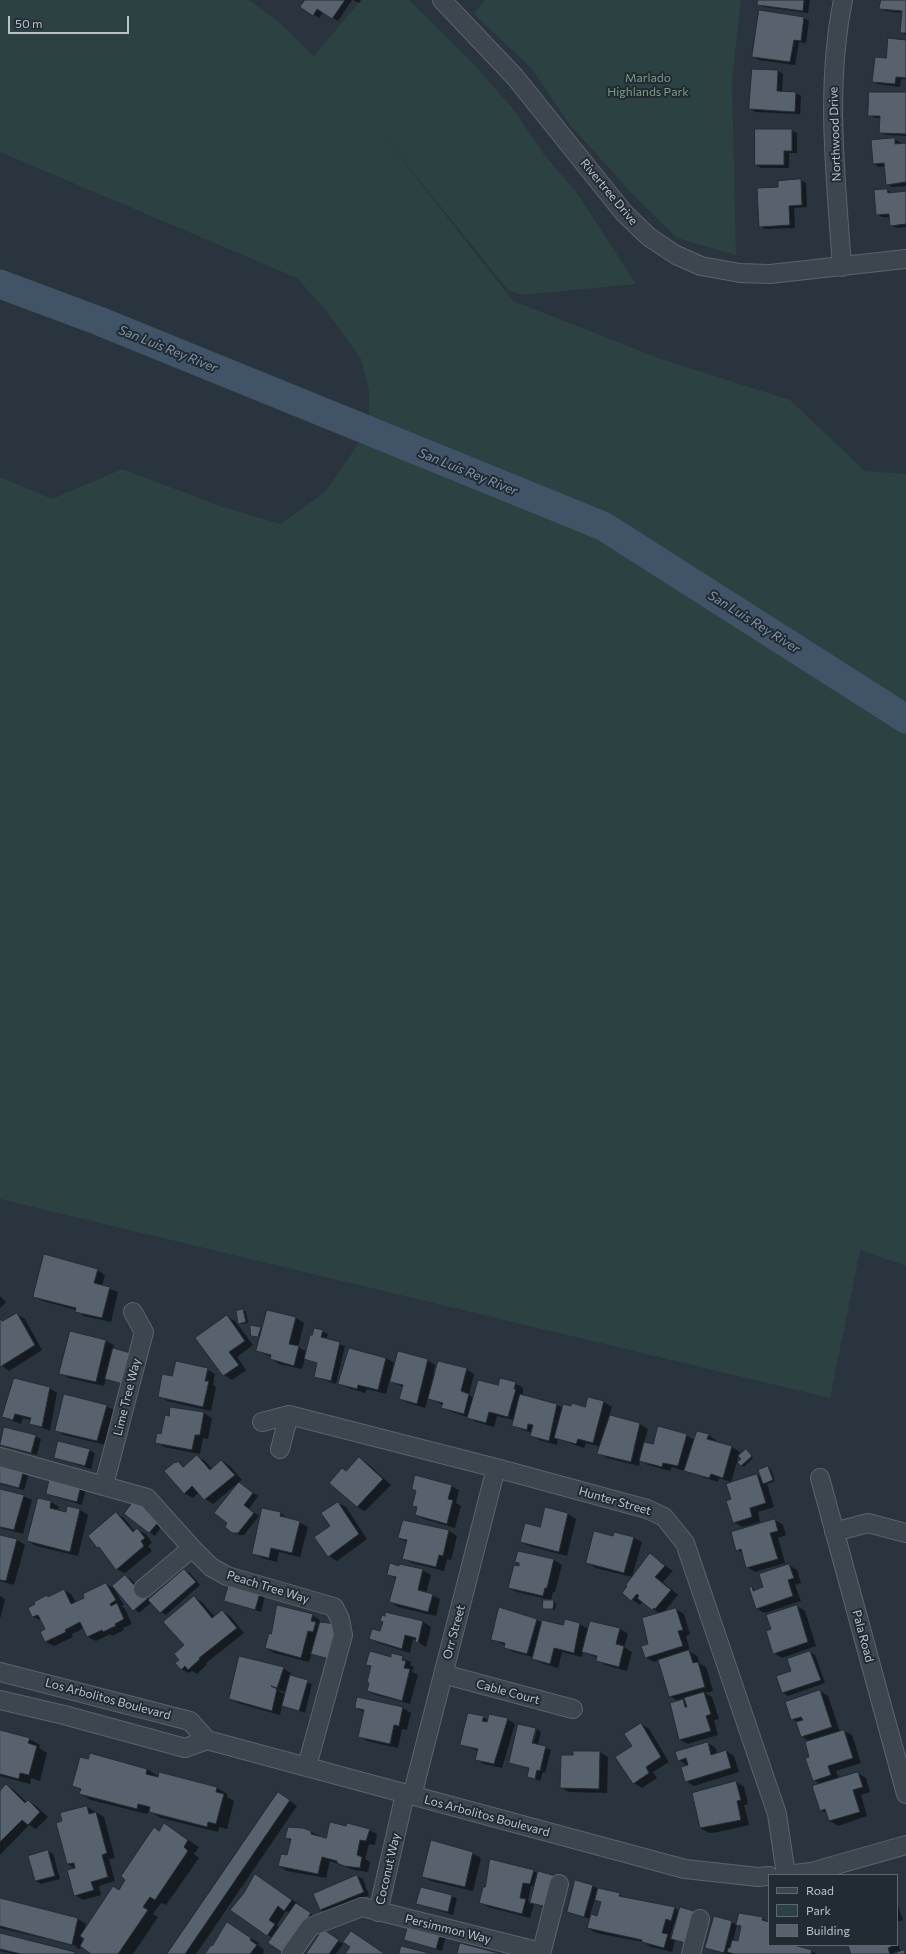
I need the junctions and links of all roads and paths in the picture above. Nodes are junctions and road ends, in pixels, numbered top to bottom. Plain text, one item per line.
1 (843, 0) edge
2 (450, 3) edge
3 (906, 259) edge
4 (842, 267) junction
5 (133, 1312) dead end
6 (289, 1415) junction
7 (262, 1422) dead end
8 (280, 1449) dead end
9 (0, 1457) edge
10 (496, 1468) junction
11 (820, 1478) dead end
12 (104, 1485) junction
13 (834, 1532) junction
14 (906, 1533) edge
15 (192, 1548) junction
16 (144, 1589) dead end
17 (0, 1672) edge
18 (443, 1674) junction
19 (0, 1700) edge
20 (573, 1709) dead end
21 (207, 1740) junction
22 (307, 1766) junction
23 (906, 1794) edge
24 (409, 1795) junction
25 (906, 1845) edge
26 (786, 1874) edge
27 (794, 1874) edge
28 (768, 1876) edge
29 (559, 1884) dead end
30 (378, 1912) junction
31 (700, 1919) dead end
32 (537, 1953) edge
33 (291, 1954) edge
34 (691, 1954) edge

1 - 4 street, Northwood Drive
2 - 4 street, Rivertree Drive
3 - 4 street, Rivertree Drive
5 - 12 street, Lime Tree Way
6 - 7 street, Hunter Street
6 - 8 street
6 - 10 street, Hunter Street
9 - 12 street, Peach Tree Way
10 - 18 street, Orr Street
10 - 26 street, Hunter Street
11 - 13 street, Pala Road
12 - 15 street, Peach Tree Way
13 - 14 street
13 - 23 street, Pala Road
15 - 16 street
15 - 22 street, Peach Tree Way
17 - 21 street, Los Arbolitos Boulevard
18 - 20 street, Cable Court
18 - 24 street, Orr Street
19 - 21 street
21 - 22 street, Los Arbolitos Boulevard
22 - 24 street, Los Arbolitos Boulevard
24 - 28 street, Los Arbolitos Boulevard
24 - 30 street, Coconut Way
25 - 27 street
29 - 32 street
30 - 32 street, Persimmon Way
30 - 33 street, Coconut Way
31 - 34 street

